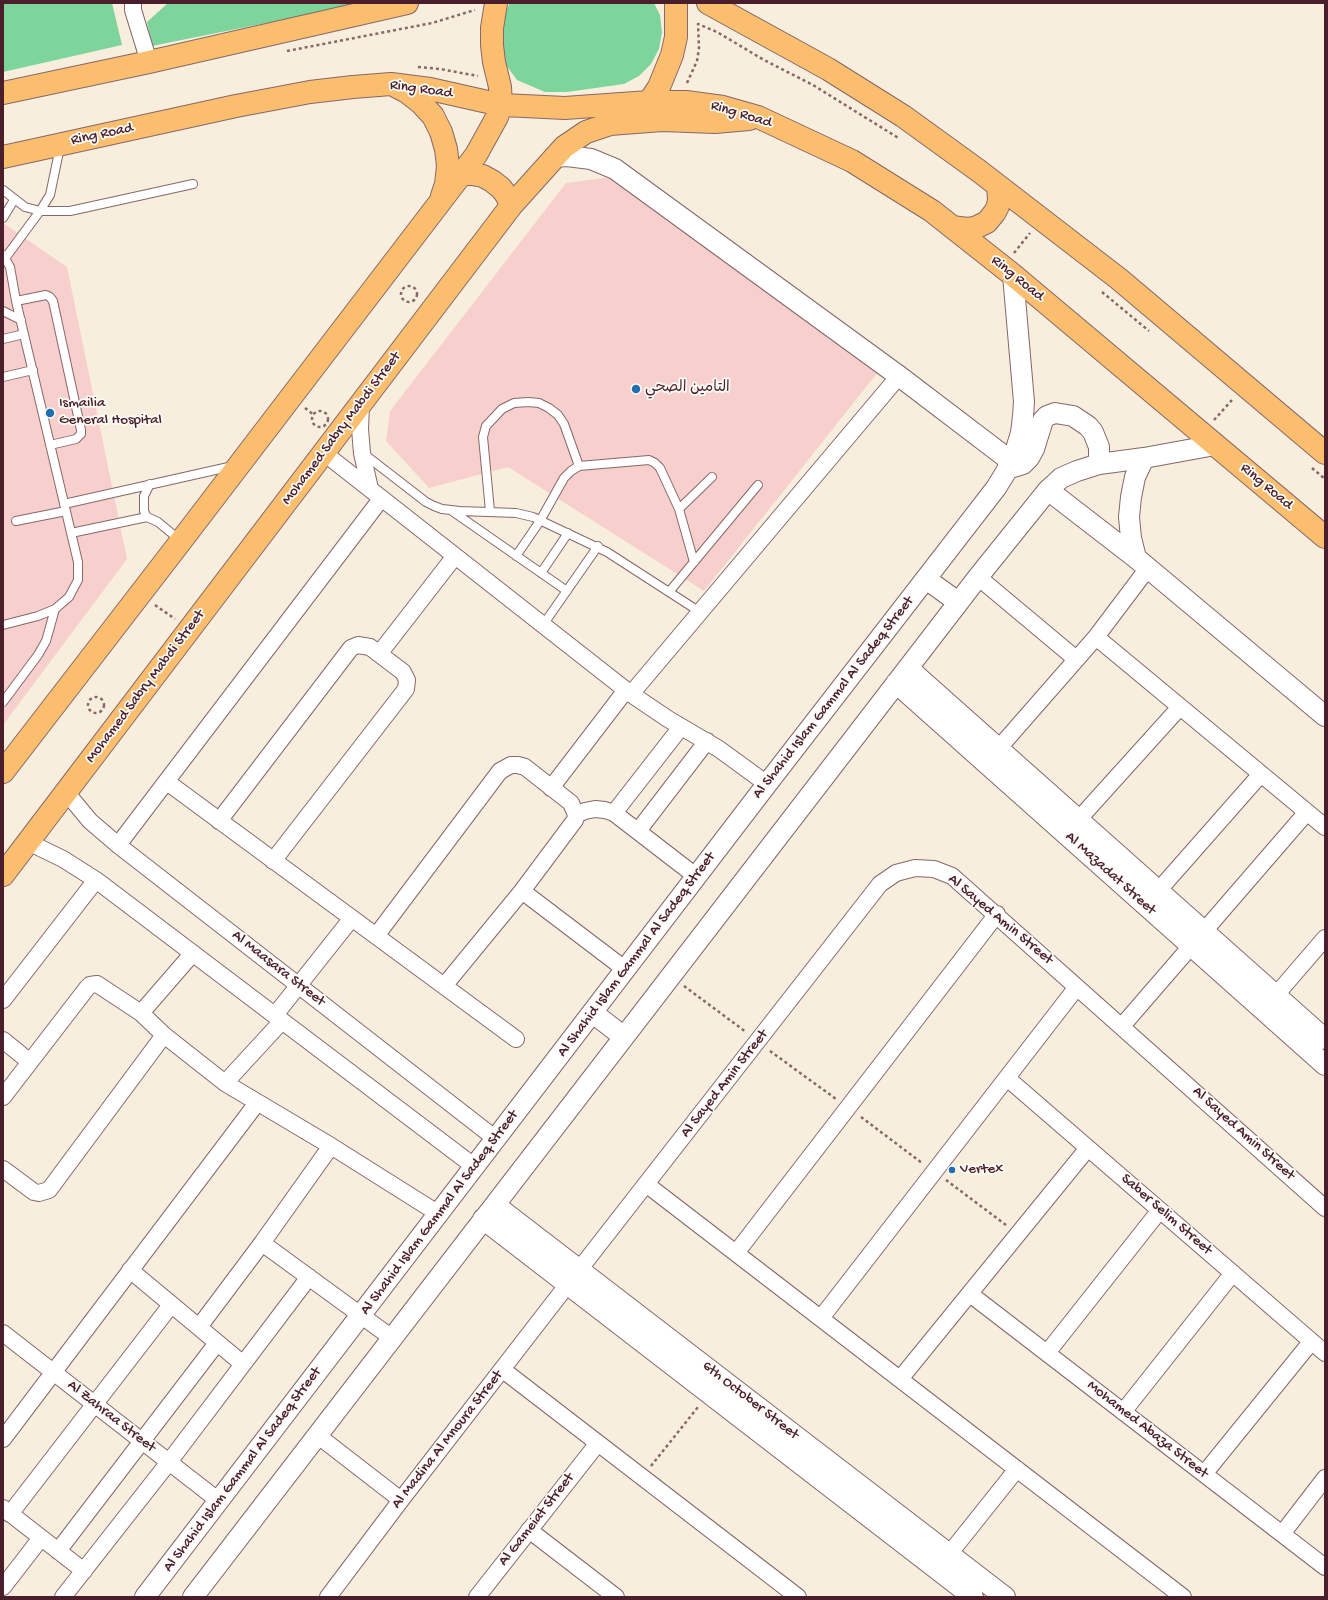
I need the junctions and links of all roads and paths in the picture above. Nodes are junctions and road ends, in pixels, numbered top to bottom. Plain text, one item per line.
1 (133, 3) edge
2 (496, 3) edge
3 (676, 3) edge
4 (708, 3) edge
5 (401, 4) edge
6 (476, 16) dead end
7 (280, 53) dead end
8 (149, 62) junction
9 (414, 67) dead end
10 (481, 71) dead end
11 (391, 84) junction
12 (3, 93) edge
13 (649, 102) junction
14 (501, 105) junction
15 (758, 117) junction
16 (60, 144) junction
17 (3, 157) edge
18 (554, 157) junction
19 (462, 174) junction
20 (193, 184) dead end
21 (998, 186) junction
22 (3, 190) edge
23 (14, 200) junction
24 (440, 201) junction
25 (511, 206) junction
26 (40, 211) junction
27 (3, 218) edge
28 (1042, 220) junction
29 (952, 227) junction
30 (4, 256) edge
31 (1008, 271) junction
32 (402, 298) joint
33 (16, 301) junction
34 (3, 311) edge
35 (21, 320) junction
36 (24, 334) junction
37 (3, 339) edge
38 (33, 370) junction
39 (899, 376) junction
40 (3, 378) edge
41 (1246, 387) junction
42 (361, 405) junction
43 (313, 422) joint
44 (1209, 440) junction
45 (50, 445) junction
46 (362, 452) junction
47 (324, 453) junction
48 (1325, 453) edge
49 (1144, 458) junction
50 (239, 464) junction
51 (1099, 464) junction
52 (1009, 465) junction
53 (579, 466) junction
54 (712, 477) dead end
55 (150, 484) junction
56 (758, 485) dead end
57 (1048, 490) junction
58 (376, 494) junction
59 (65, 507) junction
60 (679, 509) junction
61 (451, 511) junction
62 (490, 512) junction
63 (147, 517) junction
64 (16, 521) dead end
65 (540, 521) junction
66 (71, 533) junction
67 (568, 533) junction
68 (1325, 537) edge
69 (181, 541) junction
70 (598, 546) junction
71 (455, 556) junction
72 (516, 556) junction
73 (694, 562) junction
74 (1142, 563) junction
75 (541, 573) junction
76 (978, 577) junction
77 (926, 578) junction
78 (567, 591) junction
79 (669, 592) junction
80 (140, 594) junction
81 (958, 602) junction
82 (55, 610) junction
83 (700, 612) junction
84 (3, 625) edge
85 (543, 625) junction
86 (189, 630) junction
87 (1096, 637) junction
88 (379, 654) junction
89 (1076, 659) junction
90 (902, 676) junction
91 (629, 692) junction
92 (3, 702) edge
93 (1180, 707) junction
94 (89, 708) joint
95 (1325, 716) edge
96 (681, 726) junction
97 (707, 741) junction
98 (998, 749) junction
99 (3, 772) edge
100 (1261, 774) junction
101 (167, 782) junction
102 (767, 784) junction
103 (551, 788) junction
104 (66, 792) junction
105 (1307, 812) junction
106 (614, 813) junction
107 (576, 815) junction
108 (1078, 820) junction
109 (219, 821) junction
110 (1325, 827) edge
111 (638, 831) junction
112 (28, 842) junction
113 (118, 846) junction
114 (274, 861) junction
115 (3, 875) edge
116 (697, 877) junction
117 (96, 880) junction
118 (522, 891) junction
119 (1158, 891) junction
120 (997, 914) junction
121 (352, 918) junction
122 (376, 936) junction
123 (1325, 938) edge
124 (1198, 939) junction
125 (193, 953) junction
126 (626, 970) junction
127 (299, 985) junction
128 (444, 986) junction
129 (1078, 987) junction
130 (1276, 995) junction
131 (3, 1000) edge
132 (141, 1013) junction
133 (593, 1013) junction
134 (279, 1018) junction
135 (1122, 1026) junction
136 (164, 1035) junction
137 (624, 1037) junction
138 (516, 1039) dead end
139 (1325, 1039) edge
140 (3, 1040) edge
141 (30, 1062) junction
142 (1325, 1065) edge
143 (1007, 1078) junction
144 (225, 1083) junction
145 (3, 1097) edge
146 (257, 1103) junction
147 (496, 1139) junction
148 (331, 1146) junction
149 (1088, 1148) junction
150 (475, 1167) junction
151 (3, 1169) edge
152 (646, 1184) junction
153 (1325, 1208) edge
154 (1160, 1210) junction
155 (489, 1212) junction
156 (438, 1214) junction
157 (262, 1243) junction
158 (736, 1253) junction
159 (130, 1270) junction
160 (1233, 1273) junction
161 (309, 1277) junction
162 (574, 1277) junction
163 (970, 1294) junction
164 (171, 1305) junction
165 (361, 1315) junction
166 (821, 1318) junction
167 (199, 1327) junction
168 (3, 1333) edge
169 (392, 1338) junction
170 (1311, 1342) junction
171 (217, 1343) junction
172 (1047, 1353) junction
173 (1325, 1353) edge
174 (243, 1364) junction
175 (503, 1370) junction
176 (53, 1372) junction
177 (900, 1380) junction
178 (709, 1393) junction
179 (95, 1404) junction
180 (1123, 1412) junction
181 (5, 1432) edge
182 (318, 1435) junction
183 (142, 1441) junction
184 (598, 1443) junction
185 (169, 1462) junction
186 (1017, 1469) junction
187 (1204, 1474) junction
188 (642, 1477) junction
189 (1325, 1478) edge
190 (401, 1500) junction
191 (219, 1501) junction
192 (7, 1511) edge
193 (529, 1530) junction
194 (1282, 1534) junction
195 (41, 1538) junction
196 (58, 1551) junction
197 (944, 1562) junction
198 (1325, 1567) edge
199 (84, 1571) junction
200 (3, 1587) edge
201 (611, 1596) edge
202 (63, 1597) edge
203 (145, 1597) edge
204 (193, 1597) edge
205 (328, 1597) edge
206 (477, 1597) edge
207 (798, 1597) edge
208 (973, 1597) edge
209 (1005, 1597) edge
210 (1183, 1597) edge

1 - 8 street
2 - 14 main road
3 - 13 main road
4 - 21 main road
5 - 8 main road
6 - 7 path
8 - 12 main road
9 - 10 path
11 - 14 main road, Ring Road
11 - 16 main road, Ring Road
11 - 24 main road
13 - 14 main road, Ring Road
13 - 15 main road, Ring Road
14 - 19 main road
15 - 18 main road, Mohamed Sabry Mabdi Street
15 - 29 main road, Ring Road
16 - 17 main road, Ring Road
16 - 26 lane
18 - 25 main road, Mohamed Sabry Mabdi Street
18 - 39 street
19 - 24 main road
19 - 25 main road
20 - 26 lane
21 - 28 main road
21 - 29 main road
22 - 23 lane
23 - 26 lane
23 - 27 lane
24 - 50 main road
25 - 42 main road, Mohamed Sabry Mabdi Street
26 - 30 lane
28 - 31 path
28 - 41 main road
29 - 31 main road, Ring Road
30 - 33 lane
31 - 44 main road, Ring Road
31 - 52 street, Al Shahid Islam Gammal Al Sadeq Street
32 - 32 path
33 - 35 lane
33 - 45 lane
34 - 35 lane
35 - 36 lane
36 - 37 lane
36 - 38 lane
38 - 40 lane
38 - 45 lane
39 - 52 street
39 - 83 street
41 - 44 path
41 - 48 main road
42 - 46 street
42 - 47 main road, Mohamed Sabry Mabdi Street
43 - 43 path
44 - 49 street
44 - 68 main road, Ring Road
45 - 59 lane
46 - 58 street
46 - 61 lane
47 - 58 street
47 - 86 main road, Mohamed Sabry Mabdi Street
49 - 51 street
49 - 74 street
50 - 55 lane
50 - 69 main road
51 - 52 street
51 - 57 street
52 - 77 street, Al Shahid Islam Gammal Al Sadeq Street
53 - 60 lane
53 - 62 lane
53 - 65 lane
54 - 60 lane
55 - 59 lane
55 - 63 lane
56 - 73 lane
57 - 74 street
57 - 76 street
58 - 71 street
58 - 101 street
59 - 64 lane
59 - 66 lane
60 - 73 lane
61 - 62 lane
61 - 72 lane
62 - 65 lane
63 - 66 lane
63 - 69 lane
65 - 67 lane
65 - 72 lane
66 - 82 lane
67 - 70 lane
67 - 75 lane
69 - 80 main road
70 - 78 lane
70 - 79 lane
71 - 85 street
71 - 88 street
72 - 75 lane
73 - 79 lane
74 - 87 street
74 - 95 street
75 - 78 lane
76 - 81 street
76 - 89 street
77 - 81 street
77 - 102 street, Al Shahid Islam Gammal Al Sadeq Street
78 - 85 lane
79 - 83 lane
80 - 86 path
80 - 99 main road
81 - 90 street
82 - 84 lane
82 - 92 lane
83 - 91 street
85 - 91 street
86 - 104 main road, Mohamed Sabry Mabdi Street
87 - 89 street
87 - 93 street
88 - 109 street
88 - 114 street
89 - 98 street
90 - 98 street, Al Mazadat Street
90 - 124 street, Al Mazadat Street
90 - 137 street
91 - 96 street
91 - 103 street
93 - 100 street
93 - 108 street
94 - 94 path
96 - 97 street
96 - 106 street
97 - 102 street
97 - 111 street
98 - 108 street, Al Mazadat Street
100 - 105 street
100 - 119 street
101 - 109 street
101 - 113 street
102 - 116 street, Al Shahid Islam Gammal Al Sadeq Street
103 - 107 street
103 - 122 street
104 - 112 main road, Mohamed Sabry Mabdi Street
104 - 113 street, Al Maasara Street
105 - 110 street
105 - 124 street
106 - 107 street
106 - 111 street
107 - 118 street
108 - 119 street, Al Mazadat Street
109 - 114 street
111 - 116 street
112 - 115 main road, Mohamed Sabry Mabdi Street
112 - 117 street
113 - 127 street, Al Maasara Street
114 - 121 street
116 - 126 street, Al Shahid Islam Gammal Al Sadeq Street
117 - 125 street
117 - 131 street
118 - 126 street
118 - 128 street
119 - 124 street, Al Mazadat Street
120 - 129 street, Al Sayed Amin Street
120 - 152 street, Al Sayed Amin Street
120 - 158 street
121 - 122 street
121 - 127 street
122 - 128 street
123 - 130 street
124 - 130 street, Al Mazadat Street
124 - 135 street
124 - 142 street, Al Mazadat Street
125 - 132 street
125 - 134 street
126 - 133 street, Al Shahid Islam Gammal Al Sadeq Street
127 - 134 street
127 - 147 street, Al Maasara Street
128 - 138 street
129 - 135 street, Al Sayed Amin Street
129 - 143 street
130 - 139 street, Al Mazadat Street
132 - 136 street
132 - 141 street
133 - 137 street
133 - 147 street, Al Shahid Islam Gammal Al Sadeq Street
134 - 144 street
134 - 150 street
135 - 153 street, Al Sayed Amin Street
136 - 144 street
136 - 151 street
137 - 155 street
140 - 141 street
141 - 145 street
143 - 149 street, Saber Selim Street
143 - 166 street
144 - 146 street
146 - 148 street
146 - 159 street
147 - 150 street, Al Shahid Islam Gammal Al Sadeq Street
148 - 156 street
148 - 157 street
149 - 154 street, Saber Selim Street
149 - 163 street
150 - 156 street, Al Shahid Islam Gammal Al Sadeq Street
152 - 158 street
152 - 162 street, Al Sayed Amin Street
154 - 160 street, Saber Selim Street
154 - 172 street
155 - 162 street, 6th October Street
155 - 169 street
156 - 165 street, Al Shahid Islam Gammal Al Sadeq Street
157 - 161 street
157 - 167 street
158 - 166 street
159 - 164 street
159 - 176 street
160 - 170 street, Saber Selim Street
160 - 180 street
161 - 165 street
161 - 174 street
162 - 175 street, Al Madina Al Mnoura Street
162 - 178 street, 6th October Street
162 - 197 street, 6th October Street
163 - 172 street, Mohamed Abaza Street
163 - 177 street
164 - 167 street
164 - 179 street
165 - 169 street
165 - 191 street, Al Shahid Islam Gammal Al Sadeq Street
166 - 177 street
167 - 171 street
168 - 176 street, Al Zahraa Street
169 - 182 street
170 - 173 street, Saber Selim Street
170 - 187 street
171 - 174 street
171 - 183 street
172 - 180 street, Mohamed Abaza Street
174 - 185 street
175 - 184 street
175 - 190 street, Al Madina Al Mnoura Street
176 - 179 street, Al Zahraa Street
176 - 181 street
177 - 186 street
178 - 188 path
178 - 197 street, 6th October Street
179 - 183 street, Al Zahraa Street
179 - 192 street
180 - 187 street, Mohamed Abaza Street
182 - 190 street
182 - 204 street
183 - 185 street, Al Zahraa Street
183 - 196 street
184 - 188 street
184 - 193 street, Al Gameiat Street
185 - 191 street, Al Zahraa Street
185 - 199 street
186 - 197 street
186 - 210 street
187 - 194 street, Mohamed Abaza Street
188 - 207 street
189 - 194 street
190 - 205 street, Al Madina Al Mnoura Street
191 - 203 street, Al Shahid Islam Gammal Al Sadeq Street
192 - 195 street
193 - 201 street
193 - 206 street, Al Gameiat Street
194 - 198 street, Mohamed Abaza Street
195 - 196 street
195 - 200 street
196 - 199 street
197 - 208 street, 6th October Street
197 - 209 street, 6th October Street
199 - 202 street

